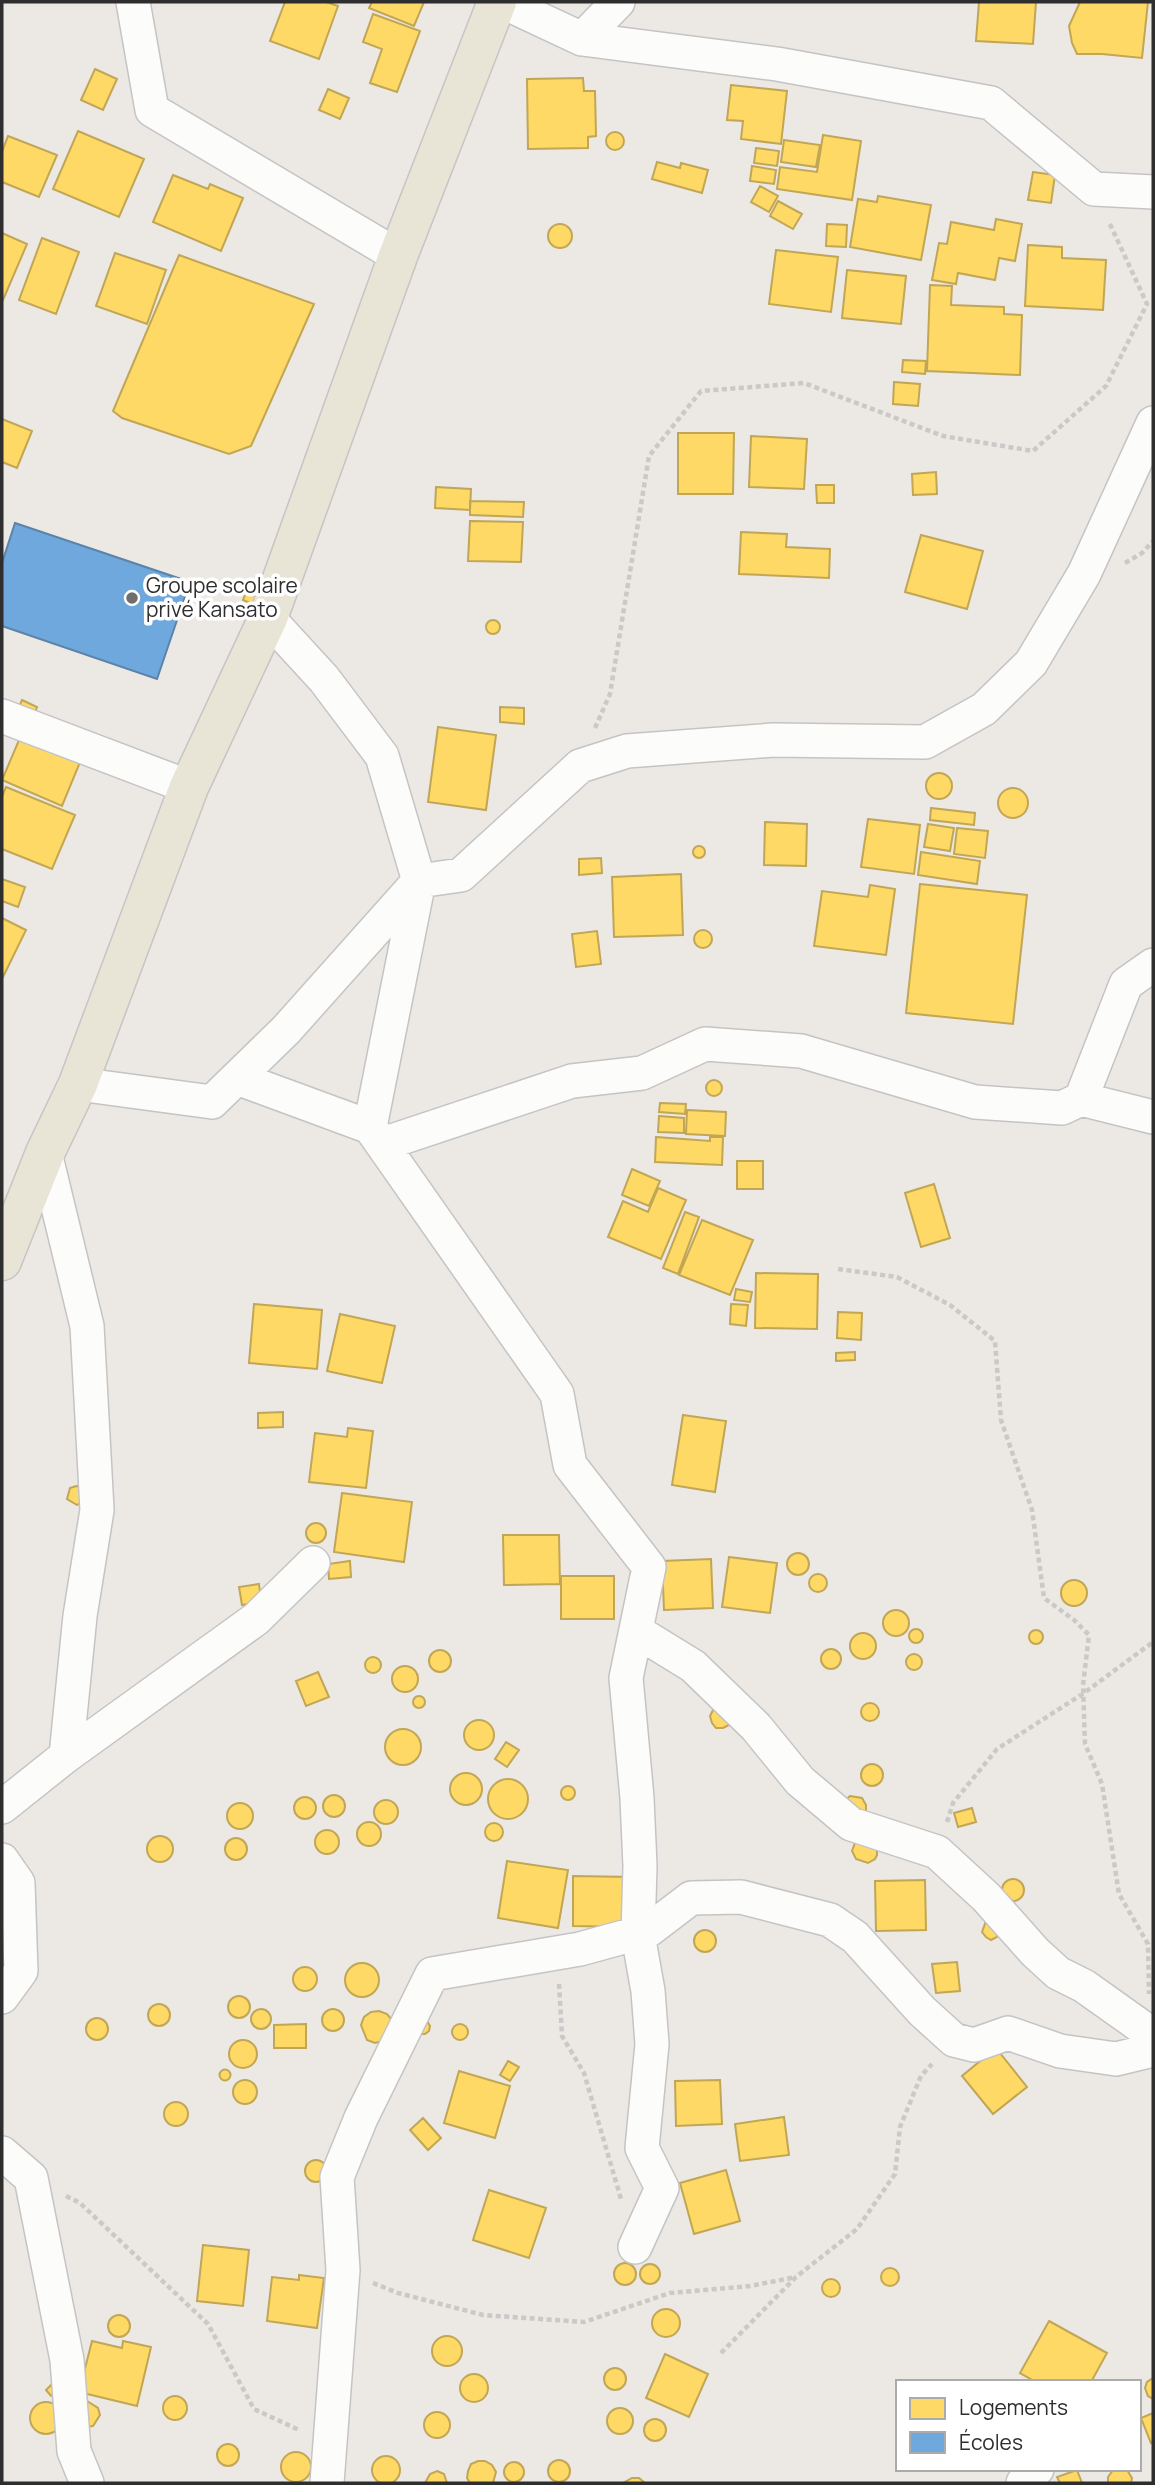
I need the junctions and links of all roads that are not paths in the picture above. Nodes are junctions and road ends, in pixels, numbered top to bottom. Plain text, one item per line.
1 (133, 2) edge
2 (497, 2) edge
3 (503, 2) edge
4 (618, 2) edge
5 (582, 40) junction
6 (1153, 192) edge
7 (398, 257) junction
8 (1153, 423) edge
9 (268, 618) junction
10 (2, 716) edge
11 (189, 788) junction
12 (419, 881) junction
13 (1153, 965) edge
14 (237, 1078) junction
15 (78, 1084) junction
16 (1081, 1099) junction
17 (1153, 1117) edge
18 (377, 1135) junction
19 (45, 1153) junction
20 (2, 1261) edge
21 (313, 1563) dead end
22 (636, 1631) junction
23 (66, 1756) junction
24 (2, 1807) edge
25 (2, 1860) edge
26 (638, 1935) junction
27 (2, 1997) edge
28 (1151, 2039) edge
29 (2, 2153) edge
30 (635, 2247) road end
31 (87, 2483) edge
32 (327, 2483) edge

1 - 7 street
2 - 7 main road
3 - 5 street
4 - 5 street
5 - 6 street
7 - 9 main road
8 - 12 street
9 - 11 main road
9 - 12 street
10 - 11 street
11 - 15 main road
12 - 14 street
12 - 18 street
13 - 16 street
14 - 15 street
14 - 18 street
15 - 19 main road
16 - 17 street
16 - 18 street
18 - 22 street
19 - 20 main road
19 - 23 street
21 - 23 street
22 - 26 street
22 - 28 street
23 - 24 street
25 - 27 street
26 - 28 street
26 - 30 street
26 - 32 street
29 - 31 street

